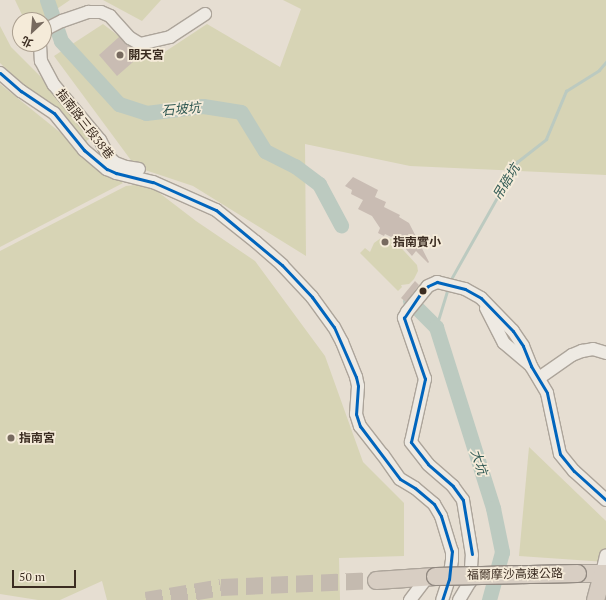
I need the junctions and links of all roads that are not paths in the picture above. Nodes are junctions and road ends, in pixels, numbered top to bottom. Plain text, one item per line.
1 (205, 14) dead end
2 (52, 27) edge
3 (40, 52) edge
4 (0, 73) edge
5 (153, 182) junction
6 (606, 353) edge
7 (539, 378) junction
8 (606, 500) edge
9 (606, 554) edge
10 (604, 573) edge
11 (431, 576) junction
12 (376, 580) tunnel mouth
13 (410, 600) edge
14 (442, 600) edge
15 (459, 600) edge
16 (595, 600) edge

1 - 2 street
3 - 5 street, 指南路三段38巷
4 - 5 street
5 - 14 street
6 - 7 street
7 - 8 street
7 - 15 street
9 - 10 street
10 - 11 highway, 福爾摩沙高速公路, bridge
10 - 16 highway
11 - 12 highway, 福爾摩沙高速公路
11 - 13 street

